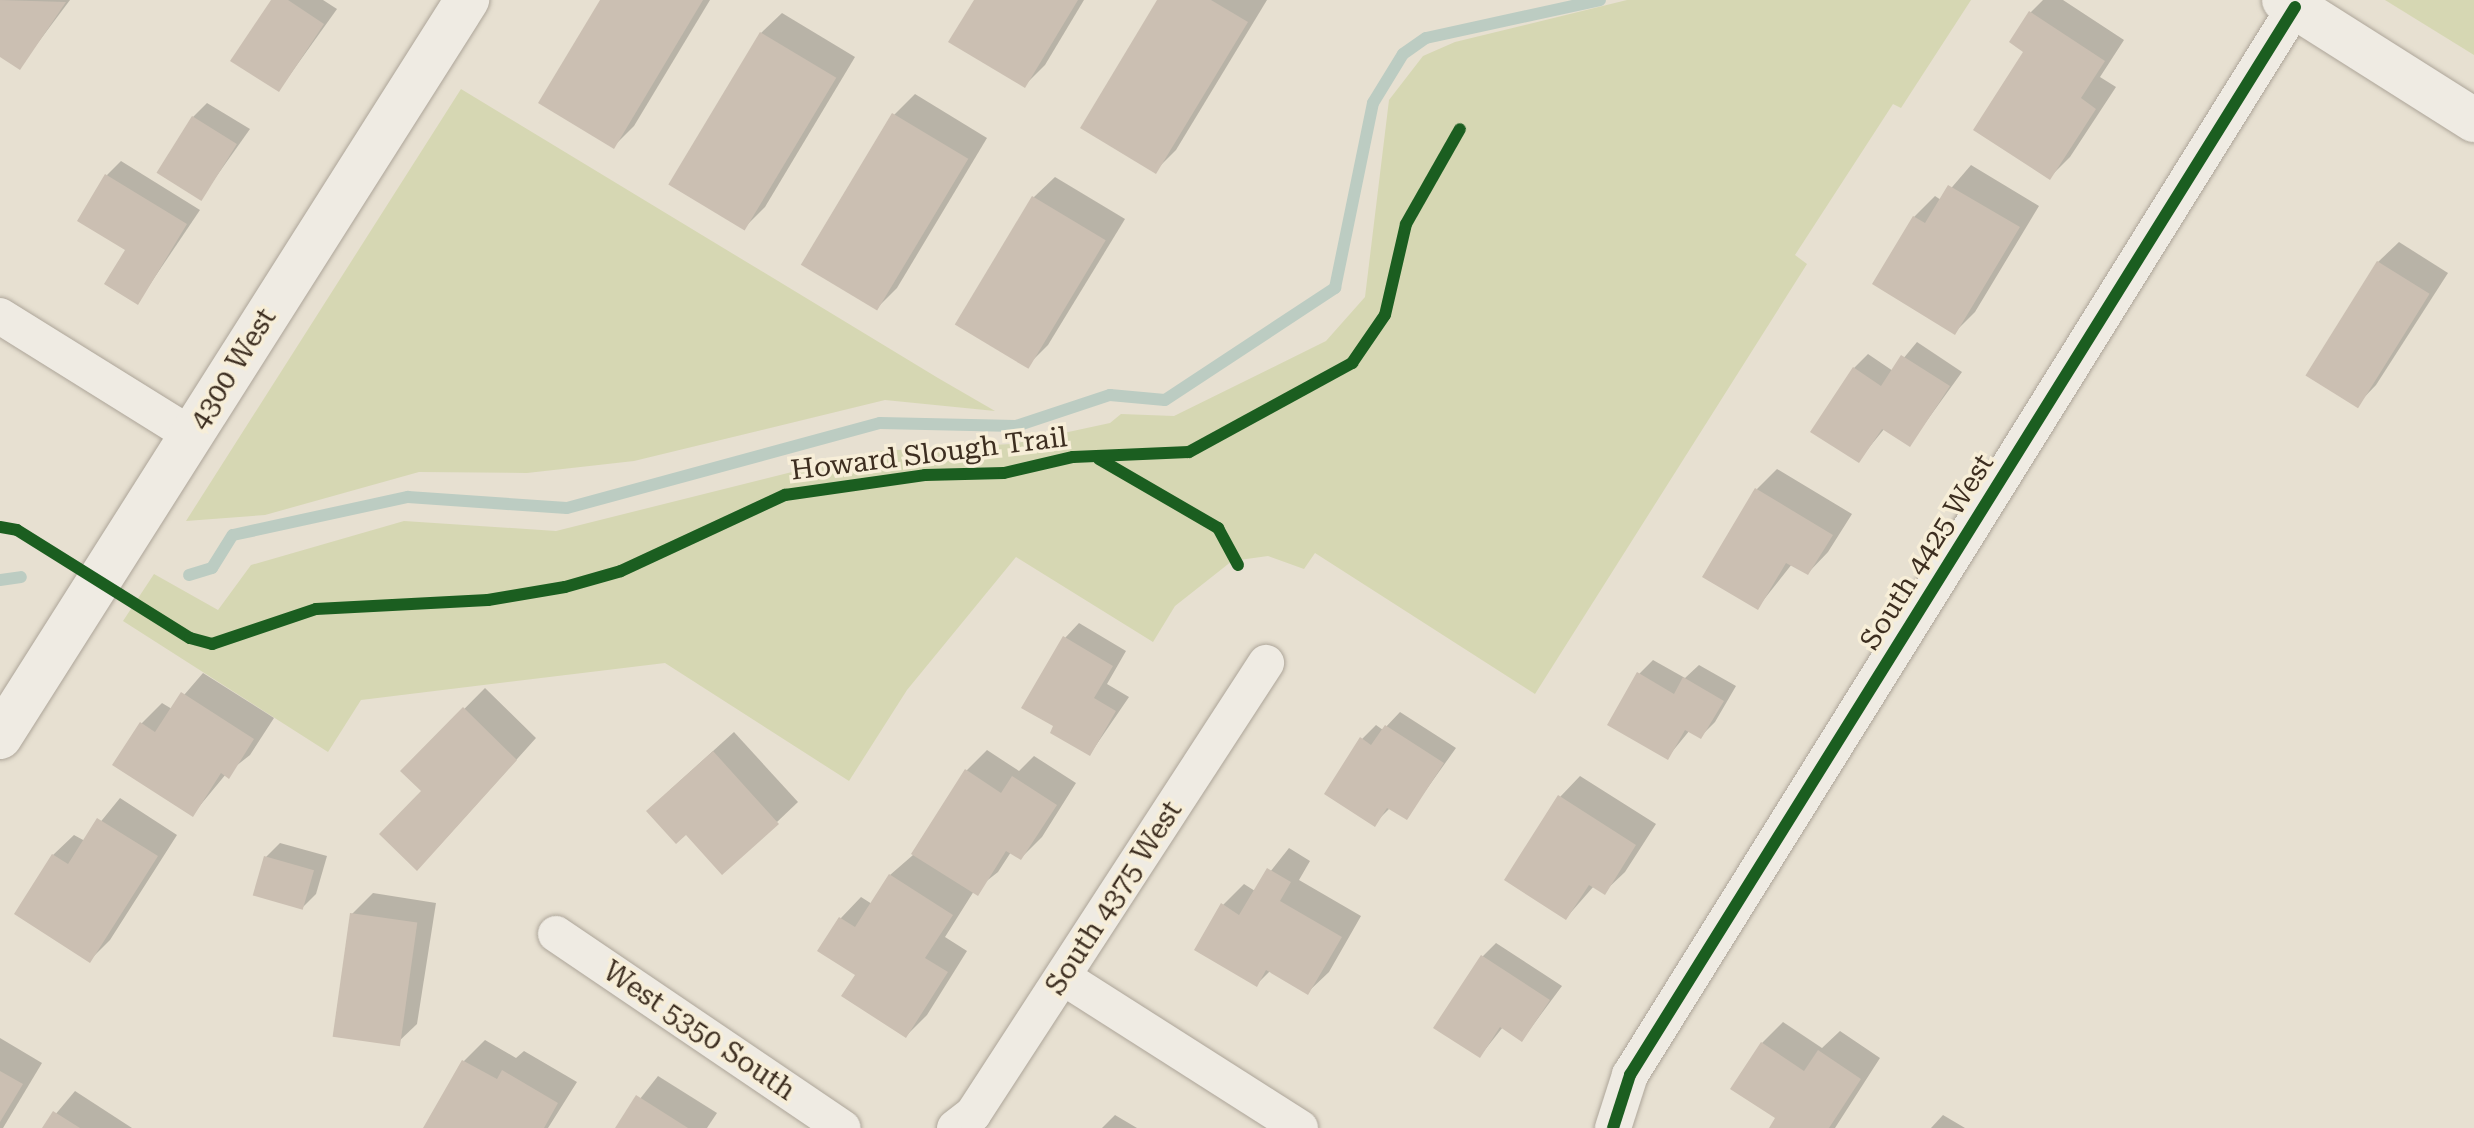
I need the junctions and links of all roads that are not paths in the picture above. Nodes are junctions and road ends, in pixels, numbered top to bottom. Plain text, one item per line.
1 (467, 0) edge
2 (2290, 4) edge
3 (2474, 120) edge
4 (0, 316) edge
5 (191, 435) junction
6 (1266, 663) dead end
7 (0, 737) edge
8 (556, 934) dead end
9 (1063, 977) junction
10 (842, 1128) edge
11 (955, 1128) edge
12 (1300, 1128) edge
13 (1613, 1128) edge

1 - 5 street, 4300 West
2 - 3 street
2 - 13 street, South 4425 West
4 - 5 street
5 - 7 street, 4300 West
6 - 9 street, South 4375 West
8 - 10 street, West 5350 South
9 - 11 street, South 4375 West
9 - 12 street

